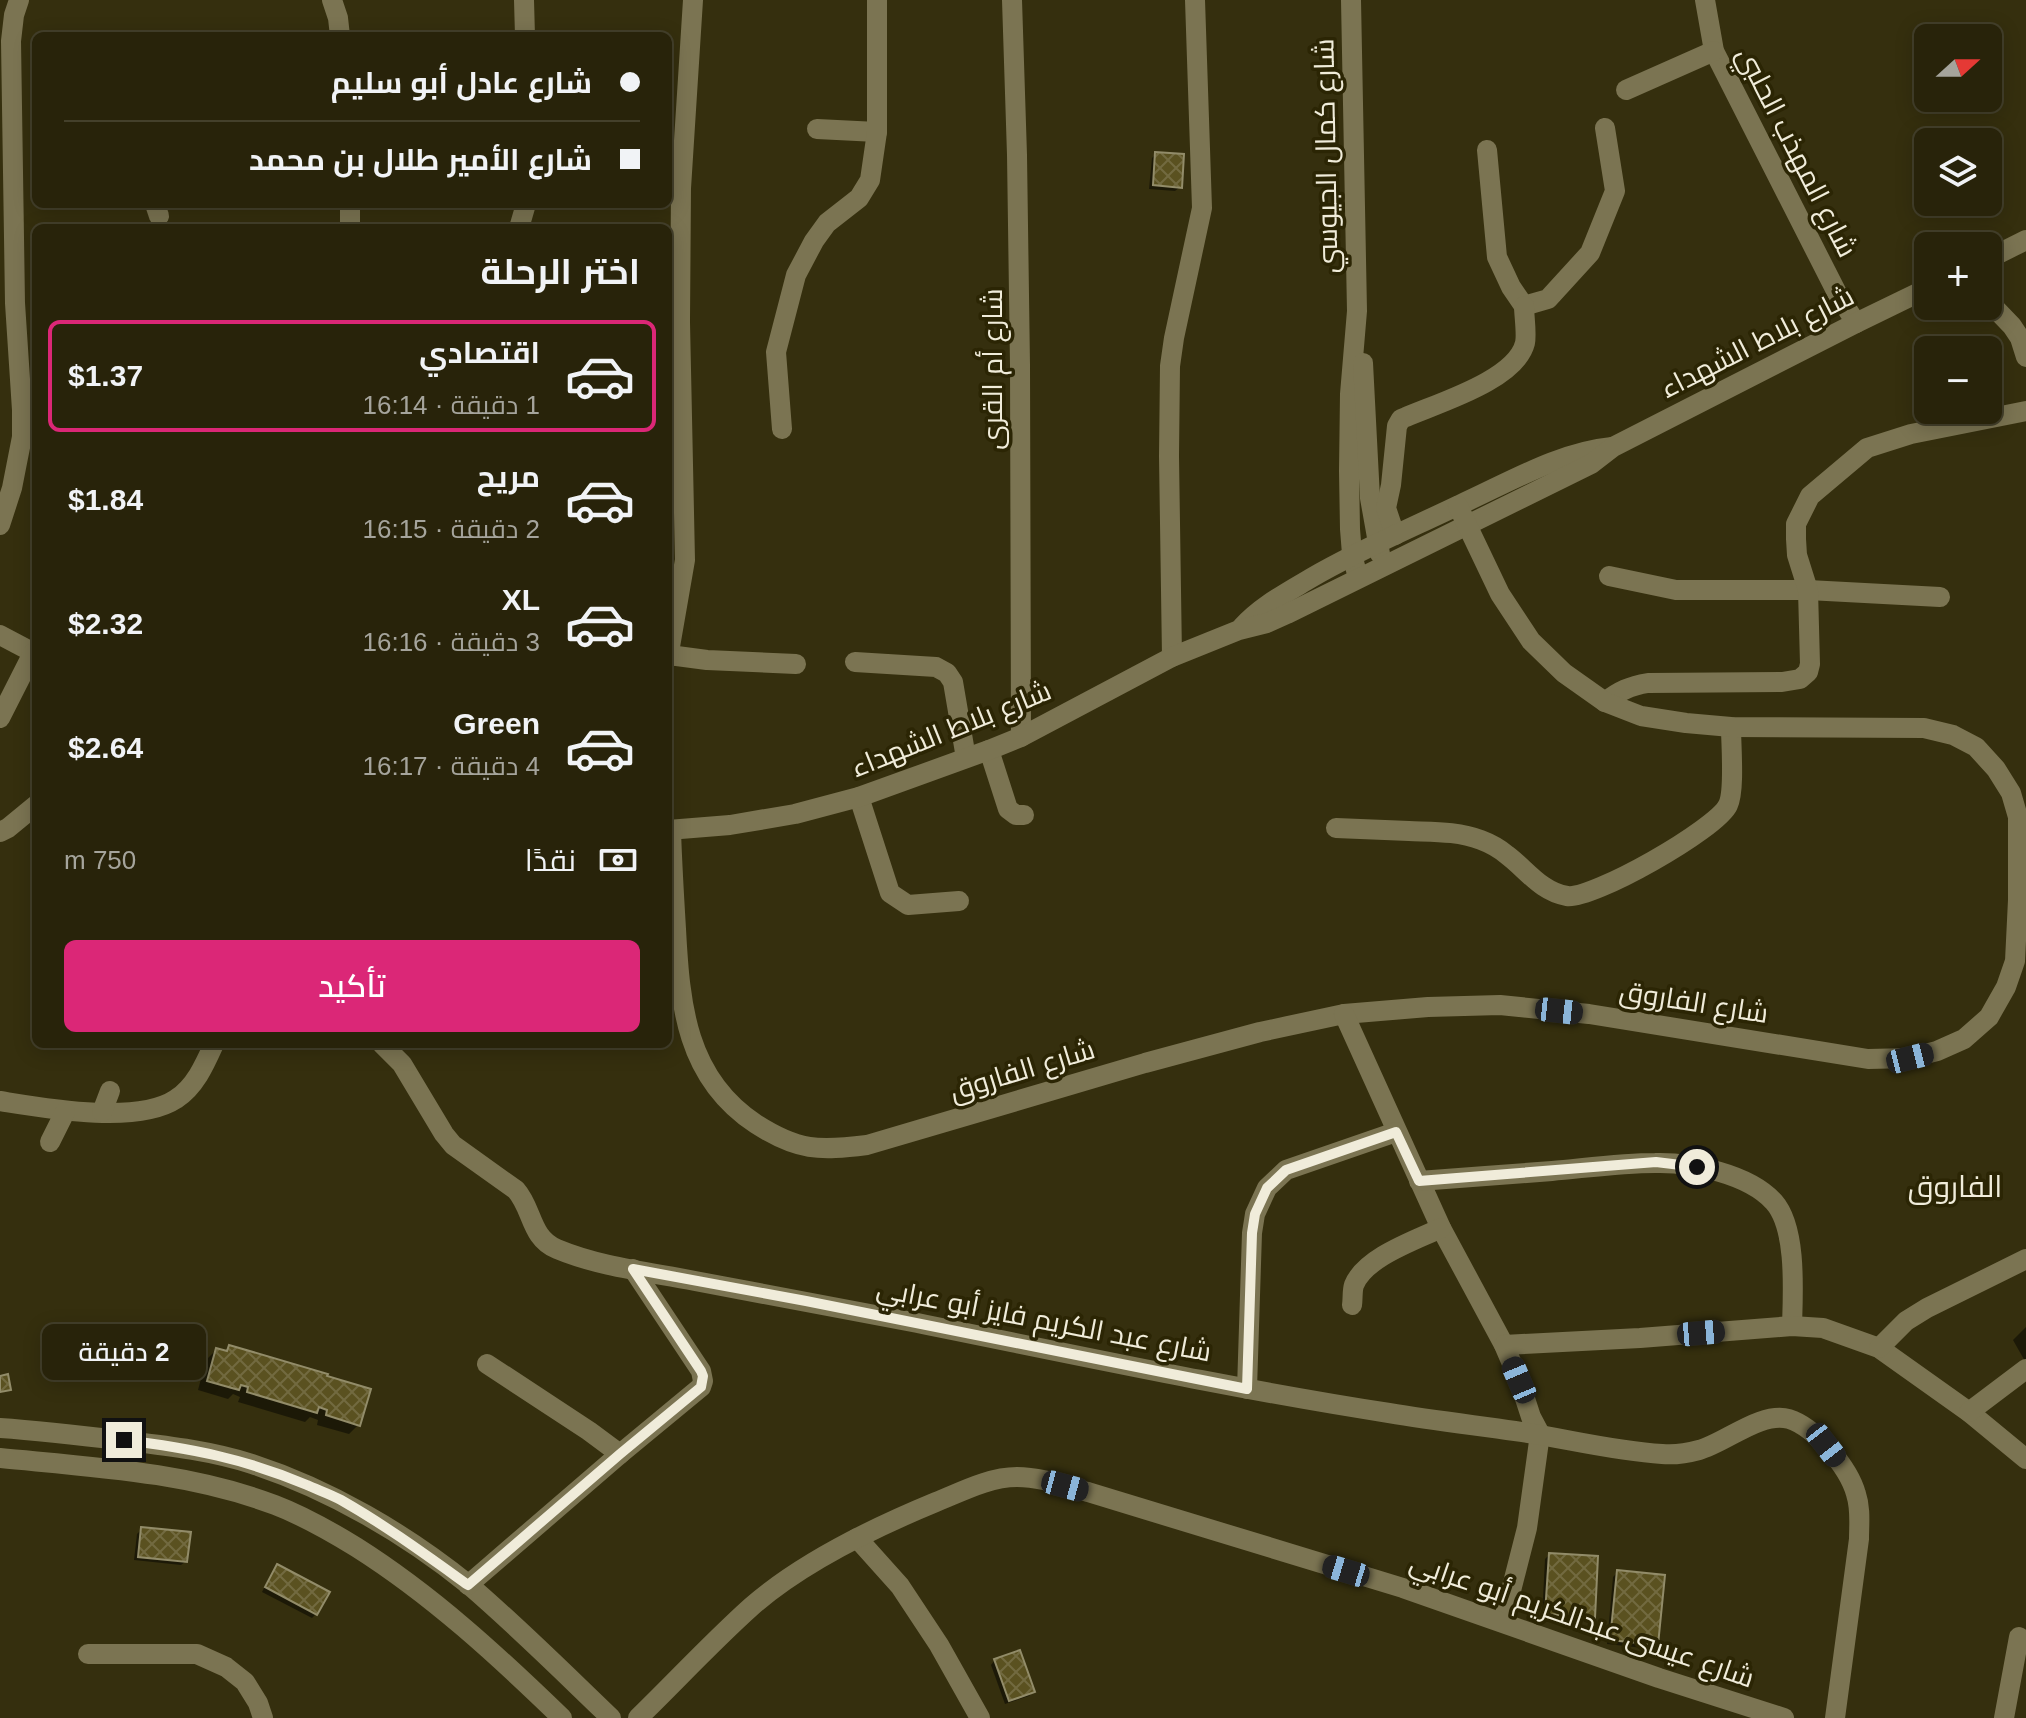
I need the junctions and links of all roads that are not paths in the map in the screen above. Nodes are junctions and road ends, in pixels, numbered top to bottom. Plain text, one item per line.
1 (19, 0) edge
2 (332, 0) edge
3 (524, 0) edge
4 (693, 0) edge
5 (877, 0) edge
6 (1012, 0) edge
7 (1195, 0) edge
8 (1351, 0) edge
9 (1705, 0) edge
10 (340, 32) edge
11 (525, 32) edge
12 (1714, 51) junction
13 (1626, 90) dead end
14 (6, 102) edge
15 (1605, 128) dead end
16 (817, 129) dead end
17 (877, 132) junction
18 (1487, 150) dead end
19 (2026, 240) edge
20 (2002, 252) edge
21 (1914, 295) edge
22 (8, 300) edge
23 (1524, 306) junction
24 (1357, 311) junction
25 (2002, 316) edge
26 (1856, 323) junction
27 (2026, 357) edge
28 (2026, 411) edge
29 (29, 412) edge
30 (782, 429) dead end
31 (1613, 447) junction
32 (1458, 506) junction
33 (0, 525) edge
34 (1467, 526) junction
35 (1386, 539) junction
36 (1352, 554) junction
37 (1384, 566) junction
38 (1609, 576) dead end
39 (1358, 578) junction
40 (1808, 590) junction
41 (1940, 597) dead end
42 (1239, 630) junction
43 (0, 635) edge
44 (672, 639) edge
45 (32, 653) edge
46 (672, 657) edge
47 (1172, 657) junction
48 (32, 658) edge
49 (855, 662) dead end
50 (796, 664) dead end
51 (1605, 702) junction
52 (0, 718) edge
53 (1731, 727) junction
54 (1021, 737) junction
55 (989, 750) junction
56 (966, 758) junction
57 (859, 797) junction
58 (32, 808) edge
59 (1024, 815) dead end
60 (1336, 828) dead end
61 (672, 830) edge
62 (0, 832) edge
63 (959, 901) dead end
64 (672, 941) edge
65 (673, 978) edge
66 (1344, 1014) junction
67 (212, 1048) edge
68 (386, 1048) edge
69 (110, 1091) dead end
70 (0, 1101) edge
71 (65, 1112) junction
72 (102, 1112) junction
73 (1396, 1132) junction
74 (50, 1142) dead end
75 (1419, 1181) junction
76 (1441, 1228) junction
77 (2026, 1259) edge
78 (633, 1269) junction
79 (1352, 1305) dead end
80 (1792, 1326) junction
81 (1504, 1345) junction
82 (1879, 1348) junction
83 (487, 1364) dead end
84 (2026, 1369) edge
85 (1247, 1389) junction
86 (1969, 1412) junction
87 (0, 1428) edge
88 (1540, 1434) junction
89 (620, 1454) junction
90 (0, 1458) edge
91 (2026, 1459) edge
92 (857, 1538) junction
93 (468, 1585) junction
94 (1503, 1622) junction
95 (2019, 1637) dead end
96 (88, 1654) dead end
97 (540, 1710) edge
98 (263, 1718) edge
99 (562, 1718) edge
100 (611, 1718) edge
101 (638, 1718) edge
102 (980, 1718) edge
103 (1784, 1718) edge
104 (1835, 1718) edge
105 (2004, 1718) edge

1 - 14 street
2 - 10 street
3 - 11 street
4 - 44 street
5 - 17 street
6 - 54 street, شارع أم القرى
7 - 47 street
8 - 24 street, شارع كمال الجيوسي
9 - 12 street, شارع المهذب الحلبي
12 - 13 street
12 - 26 street, شارع المهذب الحلبي
14 - 22 street
15 - 23 street
16 - 17 street
17 - 30 street
18 - 23 street
19 - 20 street
21 - 26 street, شارع بلاط الشهداء
22 - 29 street
23 - 35 street
24 - 35 street, شارع كمال الجيوسي
24 - 36 street, شارع كمال الجيوسي
25 - 27 street
26 - 31 street, شارع بلاط الشهداء
28 - 40 street
29 - 33 street
31 - 32 street, شارع بلاط الشهداء
31 - 34 street, شارع بلاط الشهداء
32 - 34 street, شارع الفاروق
32 - 35 street, شارع بلاط الشهداء
34 - 37 street, شارع بلاط الشهداء
34 - 51 street, شارع الفاروق
35 - 36 street, شارع بلاط الشهداء
35 - 37 street, شارع كمال الجيوسي
36 - 39 street, شارع كمال الجيوسي
36 - 42 street, شارع بلاط الشهداء
37 - 39 street, شارع بلاط الشهداء
38 - 40 street
39 - 42 street, شارع بلاط الشهداء
40 - 41 street
40 - 51 street
42 - 47 street, شارع بلاط الشهداء
43 - 45 street
46 - 50 street
47 - 54 street, شارع بلاط الشهداء
48 - 52 street
49 - 56 street
51 - 53 street, شارع الفاروق
53 - 60 street
53 - 66 street, شارع الفاروق
54 - 55 street, شارع بلاط الشهداء
55 - 56 street, شارع بلاط الشهداء
55 - 59 street
56 - 57 street, شارع بلاط الشهداء
57 - 61 street, شارع بلاط الشهداء
57 - 63 street
58 - 62 street
64 - 65 street, شارع الفاروق
65 - 66 street, شارع الفاروق
66 - 73 street
67 - 72 street
68 - 78 street, شارع عبد الكريم فايز أبو عرابي
69 - 72 street
70 - 71 street
71 - 72 street
71 - 74 street
73 - 75 street
73 - 85 street
75 - 76 street
75 - 80 street
76 - 79 street
76 - 81 street
77 - 82 street
78 - 85 street, شارع عبد الكريم فايز أبو عرابي
78 - 89 street
80 - 81 street
80 - 82 street
81 - 88 street
82 - 86 street
83 - 89 street
84 - 86 street
85 - 88 street, شارع عبد الكريم فايز أبو عرابي
86 - 91 street
87 - 93 street
88 - 94 street
88 - 104 street, شارع عبد الكريم فايز أبو عرابي
89 - 93 street
90 - 97 street
92 - 94 street, شارع عيسى عبدالكريم أبو عرابي
92 - 101 street, شارع عيسى عبدالكريم أبو عرابي
92 - 102 street
93 - 100 street
94 - 103 street, شارع عيسى عبدالكريم أبو عرابي
95 - 105 street
96 - 98 street
97 - 99 street

